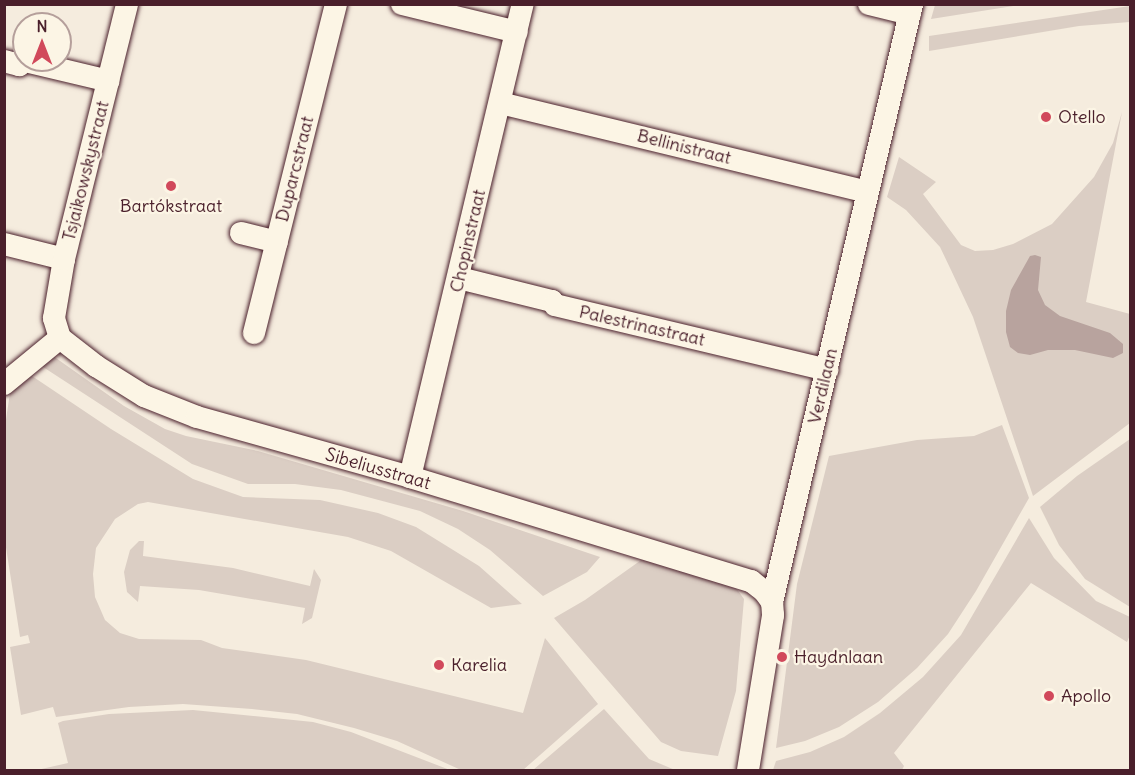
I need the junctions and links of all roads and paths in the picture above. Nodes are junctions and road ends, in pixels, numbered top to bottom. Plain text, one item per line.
1 (127, 4) edge
2 (336, 4) edge
3 (402, 4) edge
4 (523, 4) edge
5 (869, 4) edge
6 (911, 9) edge
7 (517, 32) junction
8 (4, 61) edge
9 (109, 81) junction
10 (500, 103) junction
11 (867, 192) junction
12 (241, 233) dead end
13 (277, 242) junction
14 (4, 244) edge
15 (64, 259) junction
16 (459, 278) junction
17 (254, 333) dead end
18 (60, 338) junction
19 (13, 362) edge
20 (827, 370) junction
21 (4, 384) edge
22 (410, 477) junction
23 (772, 602) junction
24 (748, 771) edge

1 - 9 street, Tsjaikowskystraat
2 - 13 street, Duparcstraat
3 - 7 street
4 - 7 street, Chopinstraat
5 - 6 street
6 - 11 street, Verdilaan
7 - 10 street, Chopinstraat
8 - 9 street
9 - 15 street, Tsjaikowskystraat
10 - 11 street, Bellinistraat
10 - 16 street, Chopinstraat
11 - 20 street, Verdilaan
12 - 13 street
13 - 17 street, Duparcstraat
14 - 15 street
15 - 18 street, Tsjaikowskystraat
16 - 20 street, Palestrinastraat
16 - 22 street, Chopinstraat
18 - 19 street
18 - 22 street, Sibeliusstraat
19 - 21 street
20 - 23 street, Verdilaan
22 - 23 street, Sibeliusstraat
23 - 24 street, Verdilaan

